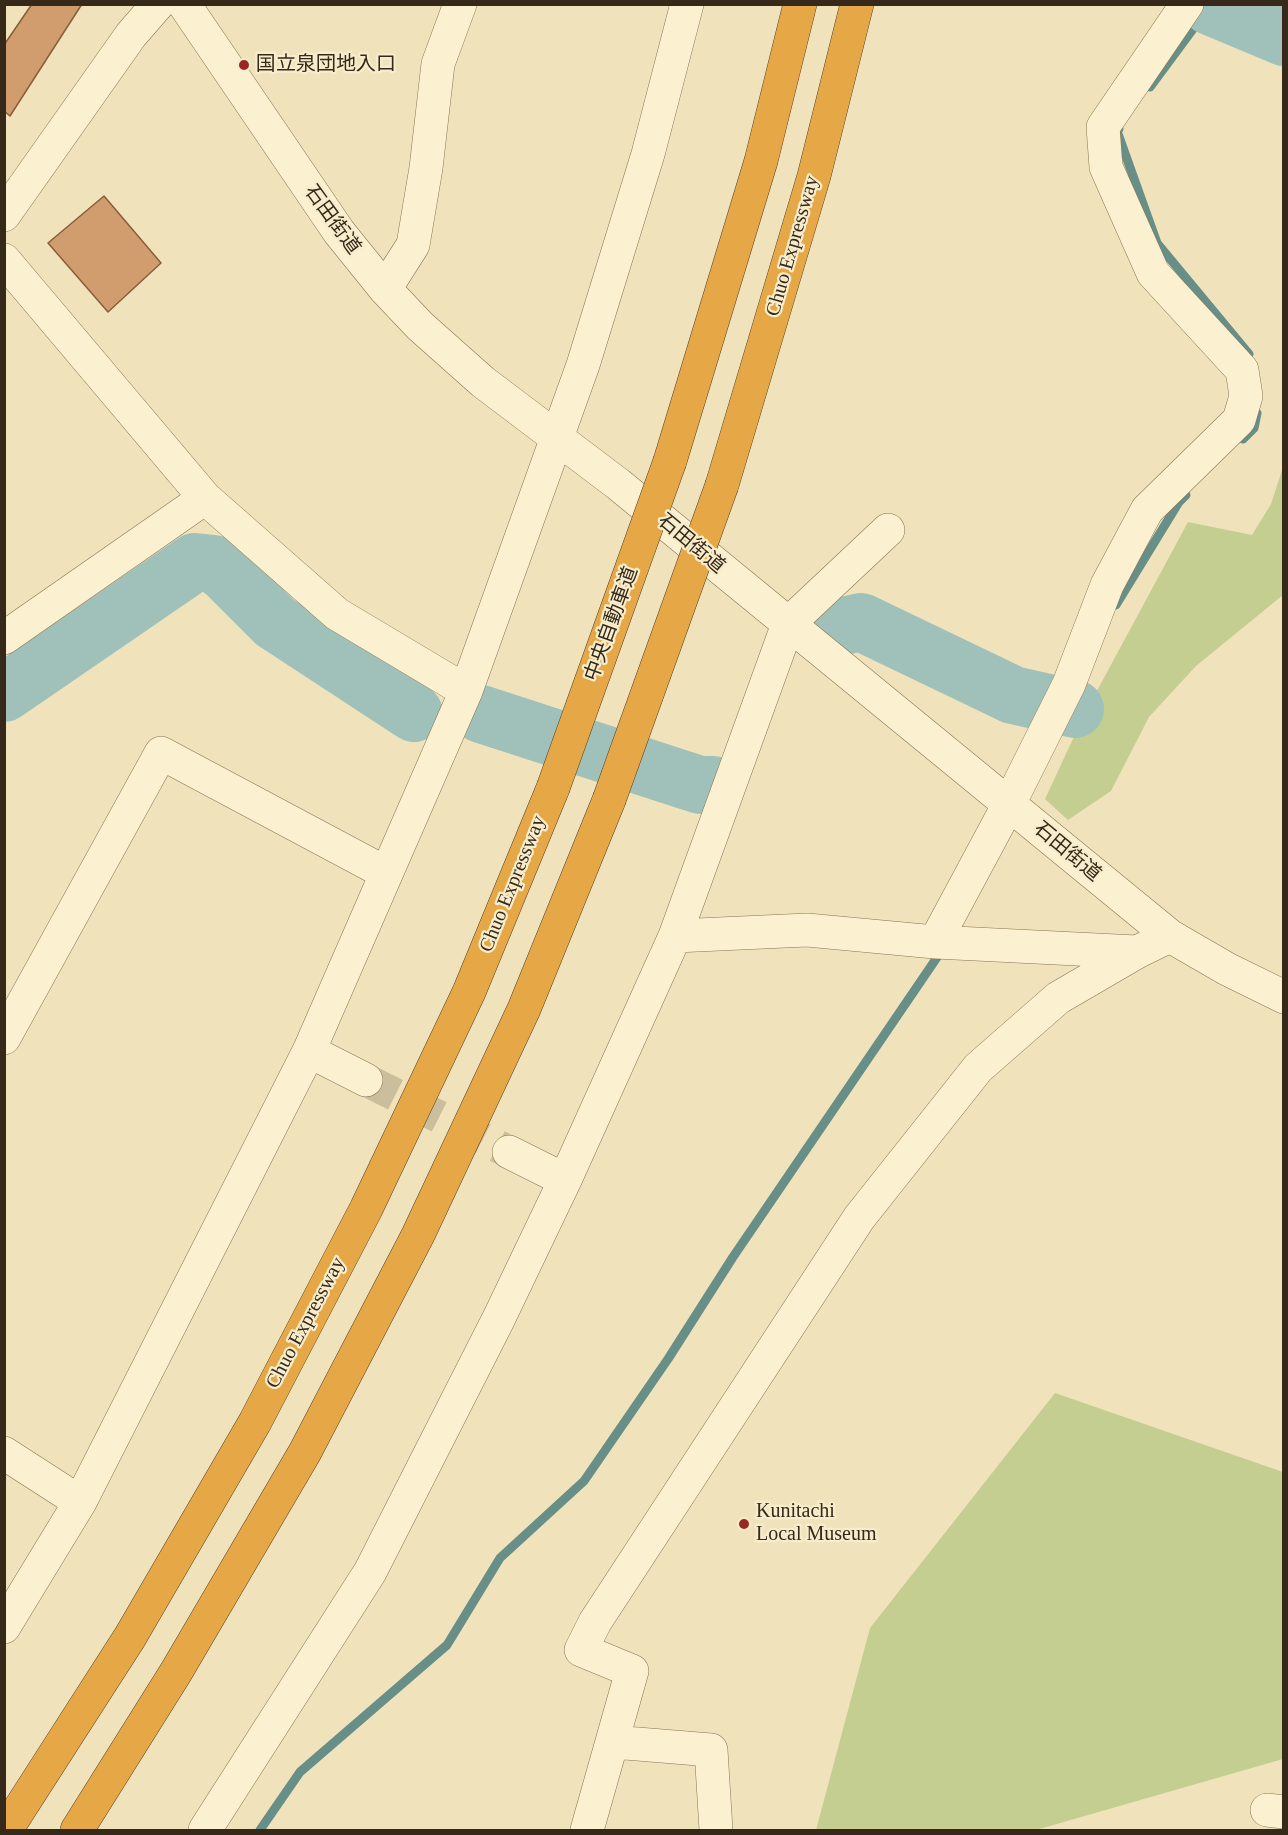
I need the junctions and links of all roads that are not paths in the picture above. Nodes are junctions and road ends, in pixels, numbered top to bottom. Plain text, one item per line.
1 (158, 4) edge
2 (184, 4) edge
3 (460, 4) edge
4 (687, 4) edge
5 (800, 4) edge
6 (857, 4) edge
7 (1187, 4) edge
8 (4, 215) edge
9 (4, 260) edge
10 (385, 289) junction
11 (556, 438) junction
12 (205, 498) junction
13 (888, 530) dead end
14 (788, 624) junction
15 (4, 638) edge
16 (466, 691) junction
17 (553, 788) joint
18 (1009, 804) junction
19 (386, 873) junction
20 (675, 936) junction
21 (1170, 936) junction
22 (935, 942) junction
23 (1137, 952) junction
24 (1284, 997) edge
25 (4, 1038) edge
26 (309, 1052) junction
27 (366, 1080) tunnel mouth
28 (509, 1152) tunnel mouth
29 (565, 1180) junction
30 (4, 1453) edge
31 (80, 1502) junction
32 (4, 1627) edge
33 (613, 1742) junction
34 (6, 1830) edge
35 (77, 1830) edge
36 (205, 1830) edge
37 (588, 1830) edge
38 (716, 1830) edge

1 - 8 street
2 - 10 street, 石田街道
3 - 10 street
4 - 11 street
5 - 17 highway, 中央自動車道, bridge
6 - 35 highway, Chuo Expressway, bridge
7 - 18 street
9 - 12 street
10 - 11 street, 石田街道
11 - 14 street, 石田街道
11 - 16 street
12 - 15 street
12 - 16 street
13 - 14 street
14 - 18 street, 石田街道
14 - 20 street
16 - 19 street
17 - 34 highway, Chuo Expressway
18 - 21 street, 石田街道
18 - 22 street
19 - 25 street
19 - 26 street
20 - 22 street
20 - 29 street
21 - 23 street
21 - 24 street, 石田街道
22 - 23 street
23 - 33 street
26 - 27 street
26 - 31 street
28 - 29 street
29 - 36 street
30 - 31 street
31 - 32 street
33 - 37 street
33 - 38 street

